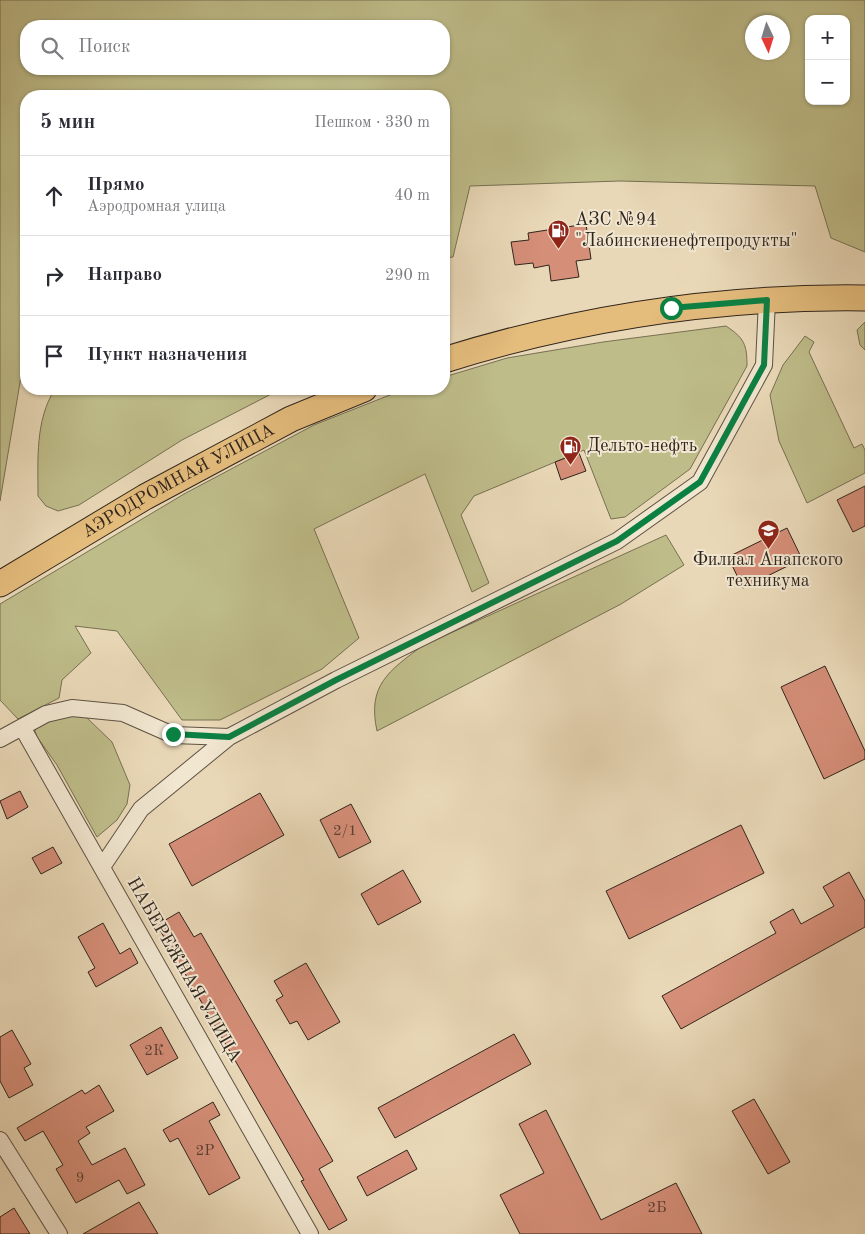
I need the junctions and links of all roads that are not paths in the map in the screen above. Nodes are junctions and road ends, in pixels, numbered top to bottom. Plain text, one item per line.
1 (865, 298) edge
2 (767, 300) junction
3 (450, 358) edge
4 (349, 395) edge
5 (0, 584) edge
6 (22, 727) junction
7 (229, 737) junction
8 (0, 739) edge
9 (102, 867) junction
10 (0, 1140) edge
11 (59, 1234) edge
12 (310, 1234) edge

1 - 2 main road
2 - 3 main road
2 - 7 street
4 - 5 main road, АЭРОДРОМНАЯ УЛИЦА
6 - 7 street
6 - 8 street
6 - 9 street, НАБЕРЕЖНАЯ УЛИЦА
7 - 9 street
9 - 12 street, НАБЕРЕЖНАЯ УЛИЦА
10 - 11 street

